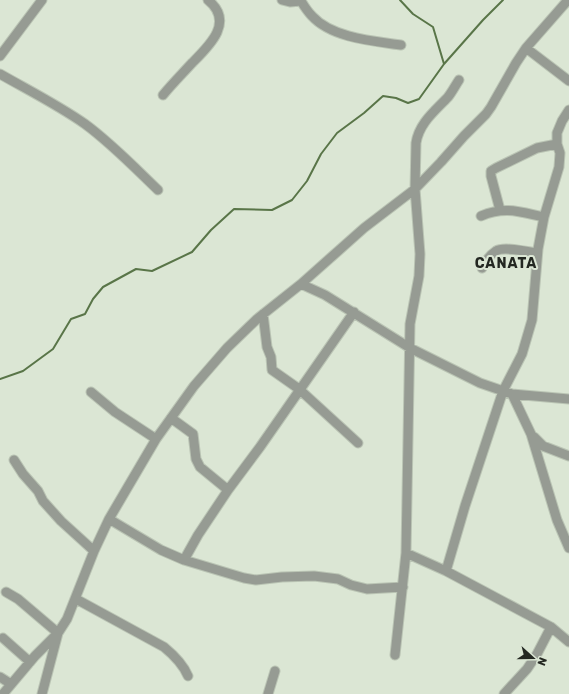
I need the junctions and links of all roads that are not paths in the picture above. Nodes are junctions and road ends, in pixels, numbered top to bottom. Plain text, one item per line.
1 (42, 0) edge
2 (208, 0) edge
3 (282, 0) edge
4 (568, 0) edge
5 (401, 45) dead end
6 (526, 48) junction
7 (0, 56) edge
8 (0, 74) edge
9 (459, 80) dead end
10 (569, 81) edge
11 (162, 95) dead end
12 (569, 110) edge
13 (557, 144) junction
14 (415, 189) junction
15 (158, 190) dead end
16 (500, 210) junction
17 (481, 216) dead end
18 (544, 217) junction
19 (537, 253) junction
20 (482, 268) dead end
21 (301, 284) junction
22 (354, 312) junction
23 (263, 314) junction
24 (410, 348) junction
25 (299, 390) junction
26 (90, 392) dead end
27 (508, 393) junction
28 (569, 399) edge
29 (171, 418) junction
30 (531, 434) junction
31 (156, 439) junction
32 (358, 443) dead end
33 (569, 456) edge
34 (14, 460) dead end
35 (228, 490) junction
36 (109, 519) junction
37 (569, 548) edge
38 (94, 551) junction
39 (406, 553) junction
40 (184, 560) junction
41 (446, 571) junction
42 (403, 587) junction
43 (6, 592) dead end
44 (76, 599) junction
45 (551, 627) junction
46 (58, 633) junction
47 (4, 638) dead end
48 (569, 642) edge
49 (395, 655) dead end
50 (30, 662) junction
51 (274, 671) dead end
52 (188, 676) dead end
53 (0, 677) edge
54 (11, 684) junction
55 (3, 694) edge
56 (42, 694) edge
57 (268, 694) edge
58 (504, 694) edge

1 - 7 street
2 - 11 street
3 - 5 street
4 - 6 street
6 - 10 street
6 - 14 street
8 - 15 street
9 - 14 street
12 - 13 street
13 - 16 street
13 - 18 street
14 - 21 street
14 - 24 street
16 - 17 street
16 - 18 street
18 - 19 street
19 - 20 street
19 - 27 street
21 - 22 street
21 - 23 street
22 - 24 street
22 - 25 street
23 - 25 street
23 - 29 street
24 - 27 street
24 - 39 street
25 - 32 street
25 - 35 street
26 - 31 street
27 - 28 street
27 - 30 street
27 - 41 street
29 - 31 street
29 - 35 street
30 - 33 street
30 - 37 street
31 - 36 street
34 - 38 street
35 - 40 street
36 - 38 street
36 - 40 street
38 - 44 street
39 - 41 street
39 - 42 street
40 - 42 street
41 - 45 street
42 - 49 street
43 - 46 street
44 - 46 street
44 - 52 street
45 - 48 street
45 - 58 street
46 - 50 street
46 - 56 street
47 - 50 street
50 - 54 street
51 - 57 street
53 - 54 street
54 - 55 street

